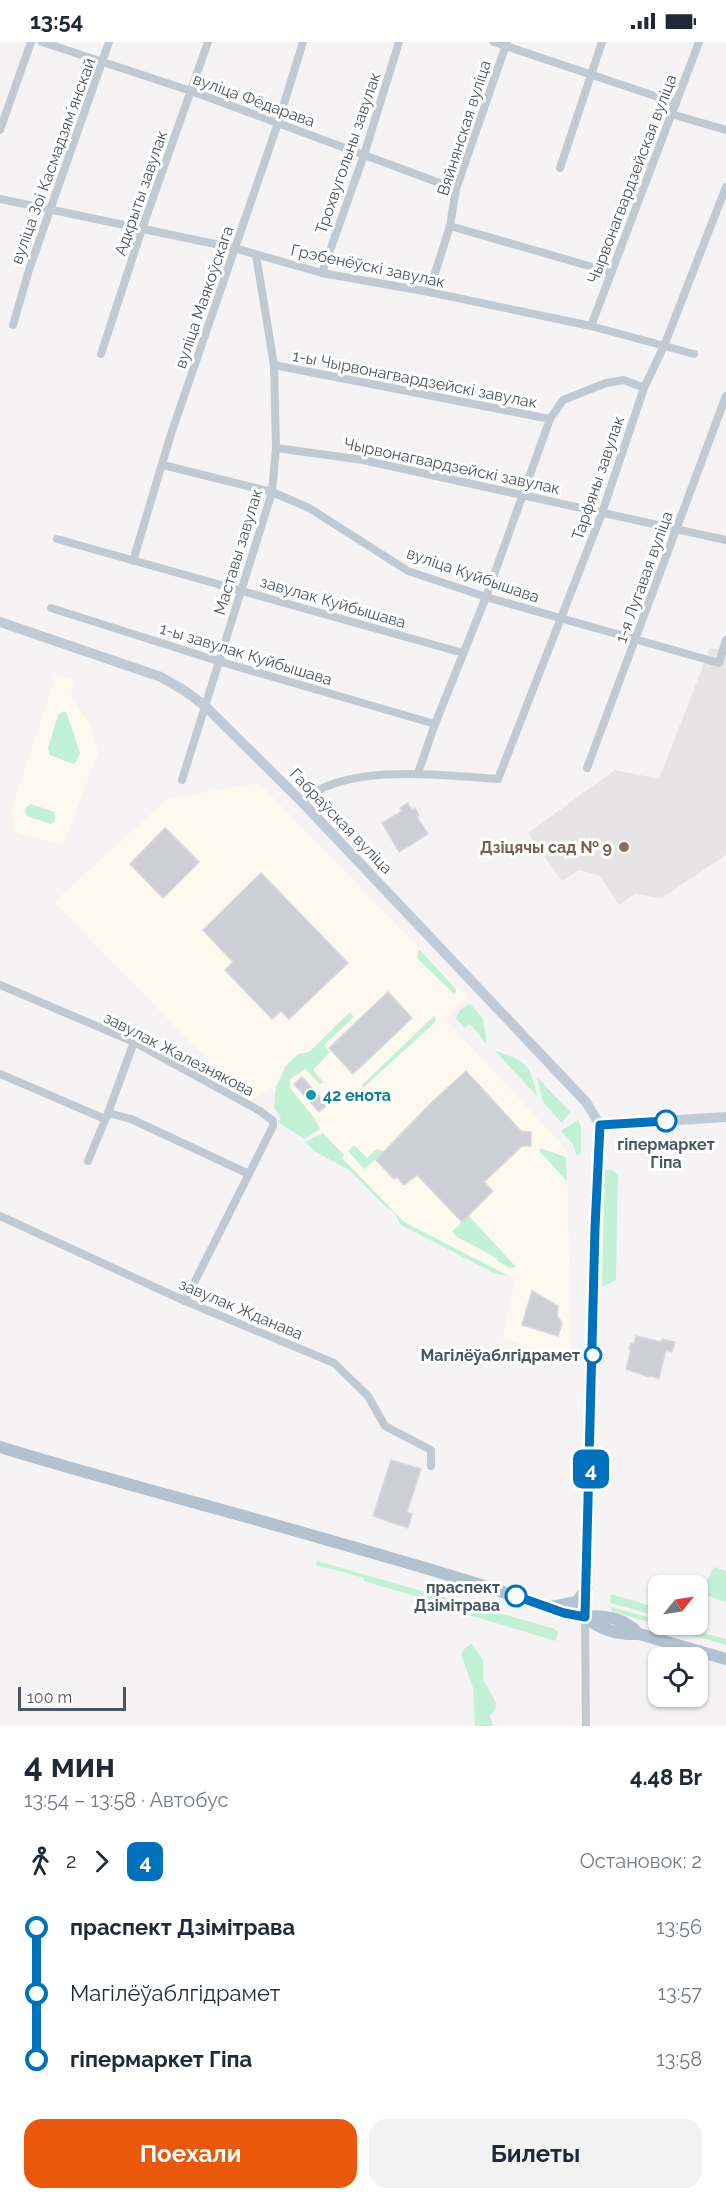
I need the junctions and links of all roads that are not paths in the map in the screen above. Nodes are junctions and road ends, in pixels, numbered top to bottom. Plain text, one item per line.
1 (31, 42) edge
2 (42, 42) edge
3 (110, 42) edge
4 (208, 42) edge
5 (303, 42) edge
6 (399, 42) edge
7 (494, 42) edge
8 (602, 42) edge
9 (699, 42) edge
10 (506, 44) edge
11 (103, 61) junction
12 (591, 74) junction
13 (191, 91) junction
14 (675, 103) junction
15 (671, 114) junction
16 (278, 123) junction
17 (0, 130) edge
18 (726, 130) edge
19 (364, 155) junction
20 (560, 168) dead end
21 (726, 187) edge
22 (456, 189) junction
23 (0, 199) edge
24 (50, 209) junction
25 (450, 226) junction
26 (142, 229) junction
27 (234, 248) junction
28 (256, 255) junction
29 (610, 272) junction
30 (322, 273) junction
31 (429, 292) junction
32 (13, 325) dead end
33 (591, 326) junction
34 (664, 346) junction
35 (101, 354) dead end
36 (694, 354) dead end
37 (274, 365) junction
38 (644, 388) junction
39 (726, 396) edge
40 (550, 419) junction
41 (276, 448) junction
42 (163, 465) junction
43 (272, 492) junction
44 (524, 494) junction
45 (602, 513) junction
46 (677, 528) junction
47 (57, 539) dead end
48 (726, 540) edge
49 (133, 561) junction
50 (241, 590) junction
51 (486, 597) junction
52 (51, 608) dead end
53 (561, 618) junction
54 (0, 622) edge
55 (636, 638) junction
56 (726, 640) edge
57 (463, 653) junction
58 (218, 661) junction
59 (205, 706) junction
60 (435, 724) junction
61 (587, 768) dead end
62 (418, 774) junction
63 (182, 780) dead end
64 (302, 802) junction
65 (0, 985) edge
66 (134, 1042) junction
67 (0, 1074) edge
68 (107, 1116) junction
69 (726, 1118) edge
70 (600, 1125) junction
71 (88, 1161) dead end
72 (249, 1174) junction
73 (0, 1216) edge
74 (185, 1301) junction
75 (0, 1447) edge
76 (430, 1466) dead end
77 (587, 1588) junction
78 (548, 1607) junction
79 (585, 1617) junction
80 (726, 1659) edge
81 (586, 1726) edge

1 - 17 street
2 - 11 street, вуліца Фёдарава
3 - 11 street, вуліца Зоі Касмадзямʼянскай
4 - 13 street, Адкрыты завулак
5 - 16 street, вуліца Маякоўскага
6 - 19 street, Трохвугольны завулак
7 - 10 street
8 - 12 street
9 - 14 street, Чырвонагвардзейская вуліца
10 - 12 street
10 - 22 street, Вяйнянская вуліца
11 - 13 street, вуліца Фёдарава
11 - 24 street, вуліца Зоі Касмадзямʼянскай
12 - 14 street
12 - 20 street
13 - 16 street, вуліца Фёдарава
13 - 26 street, Адкрыты завулак
14 - 15 street, Чырвонагвардзейская вуліца
15 - 18 street
15 - 29 street, Чырвонагвардзейская вуліца
16 - 19 street, вуліца Фёдарава
16 - 27 street, вуліца Маякоўскага
19 - 22 street, вуліца Фёдарава
19 - 30 street, Трохвугольны завулак
21 - 34 street, Тарфяны завулак
22 - 25 street, Вяйнянская вуліца
23 - 24 street, Грэбенёўскі завулак
24 - 26 street, Грэбенёўскі завулак
24 - 32 street, вуліца Зоі Касмадзямʼянскай
25 - 29 street
25 - 31 street, Вяйнянская вуліца
26 - 27 street, Грэбенёўскі завулак
26 - 35 street, Адкрыты завулак
27 - 28 street, Грэбенёўскі завулак
27 - 42 street, вуліца Маякоўскага
28 - 30 street, Грэбенёўскі завулак
28 - 37 street, Маставы завулак
29 - 33 street, Чырвонагвардзейская вуліца
30 - 31 street, Грэбенёўскі завулак
31 - 33 street, Грэбенёўскі завулак
33 - 34 street, Грэбенёўскі завулак
34 - 36 street, Грэбенёўскі завулак
34 - 38 street, Тарфяны завулак
37 - 40 street, 1-ы Чырвонагвардзейскі завулак
37 - 41 street, Маставы завулак
38 - 40 street
38 - 45 street, Тарфяны завулак
39 - 46 street, 1-я Лугавая вуліца
40 - 44 street
41 - 43 street, Маставы завулак
41 - 44 street, Чырвонагвардзейскі завулак
42 - 43 street, вуліца Куйбышава
42 - 49 street, вуліца Маякоўскага
43 - 50 street, Маставы завулак
43 - 51 street, вуліца Куйбышава
44 - 45 street, Чырвонагвардзейскі завулак
44 - 51 street
45 - 46 street, Чырвонагвардзейскі завулак
45 - 53 street, Тарфяны завулак
46 - 48 street, Чырвонагвардзейскі завулак
46 - 55 street, 1-я Лугавая вуліца
47 - 49 street, завулак Куйбышава
49 - 50 street, завулак Куйбышава
50 - 57 street, завулак Куйбышава
50 - 58 street, Маставы завулак
51 - 53 street, вуліца Куйбышава
51 - 57 street
52 - 58 street, 1-ы завулак Куйбышава
53 - 55 street, вуліца Куйбышава
53 - 62 street, Тарфяны завулак
54 - 59 main road, Габраўская вуліца
55 - 56 street, вуліца Куйбышава
55 - 61 street, 1-я Лугавая вуліца
57 - 60 street
58 - 59 street, Маставы завулак
58 - 60 street, 1-ы завулак Куйбышава
59 - 63 street, Маставы завулак
59 - 64 main road, Габраўская вуліца
60 - 62 street
62 - 64 street
64 - 70 main road, Габраўская вуліца
65 - 66 street, завулак Жалезнякова
66 - 68 street
66 - 72 street, завулак Жалезнякова
67 - 68 street
68 - 71 street
68 - 72 street
69 - 70 main road
70 - 77 main road
72 - 74 street
73 - 74 street, завулак Жданава
74 - 76 street, завулак Жданава
75 - 78 main road
77 - 78 main road
77 - 79 main road
78 - 79 main road
79 - 80 main road
79 - 81 street

